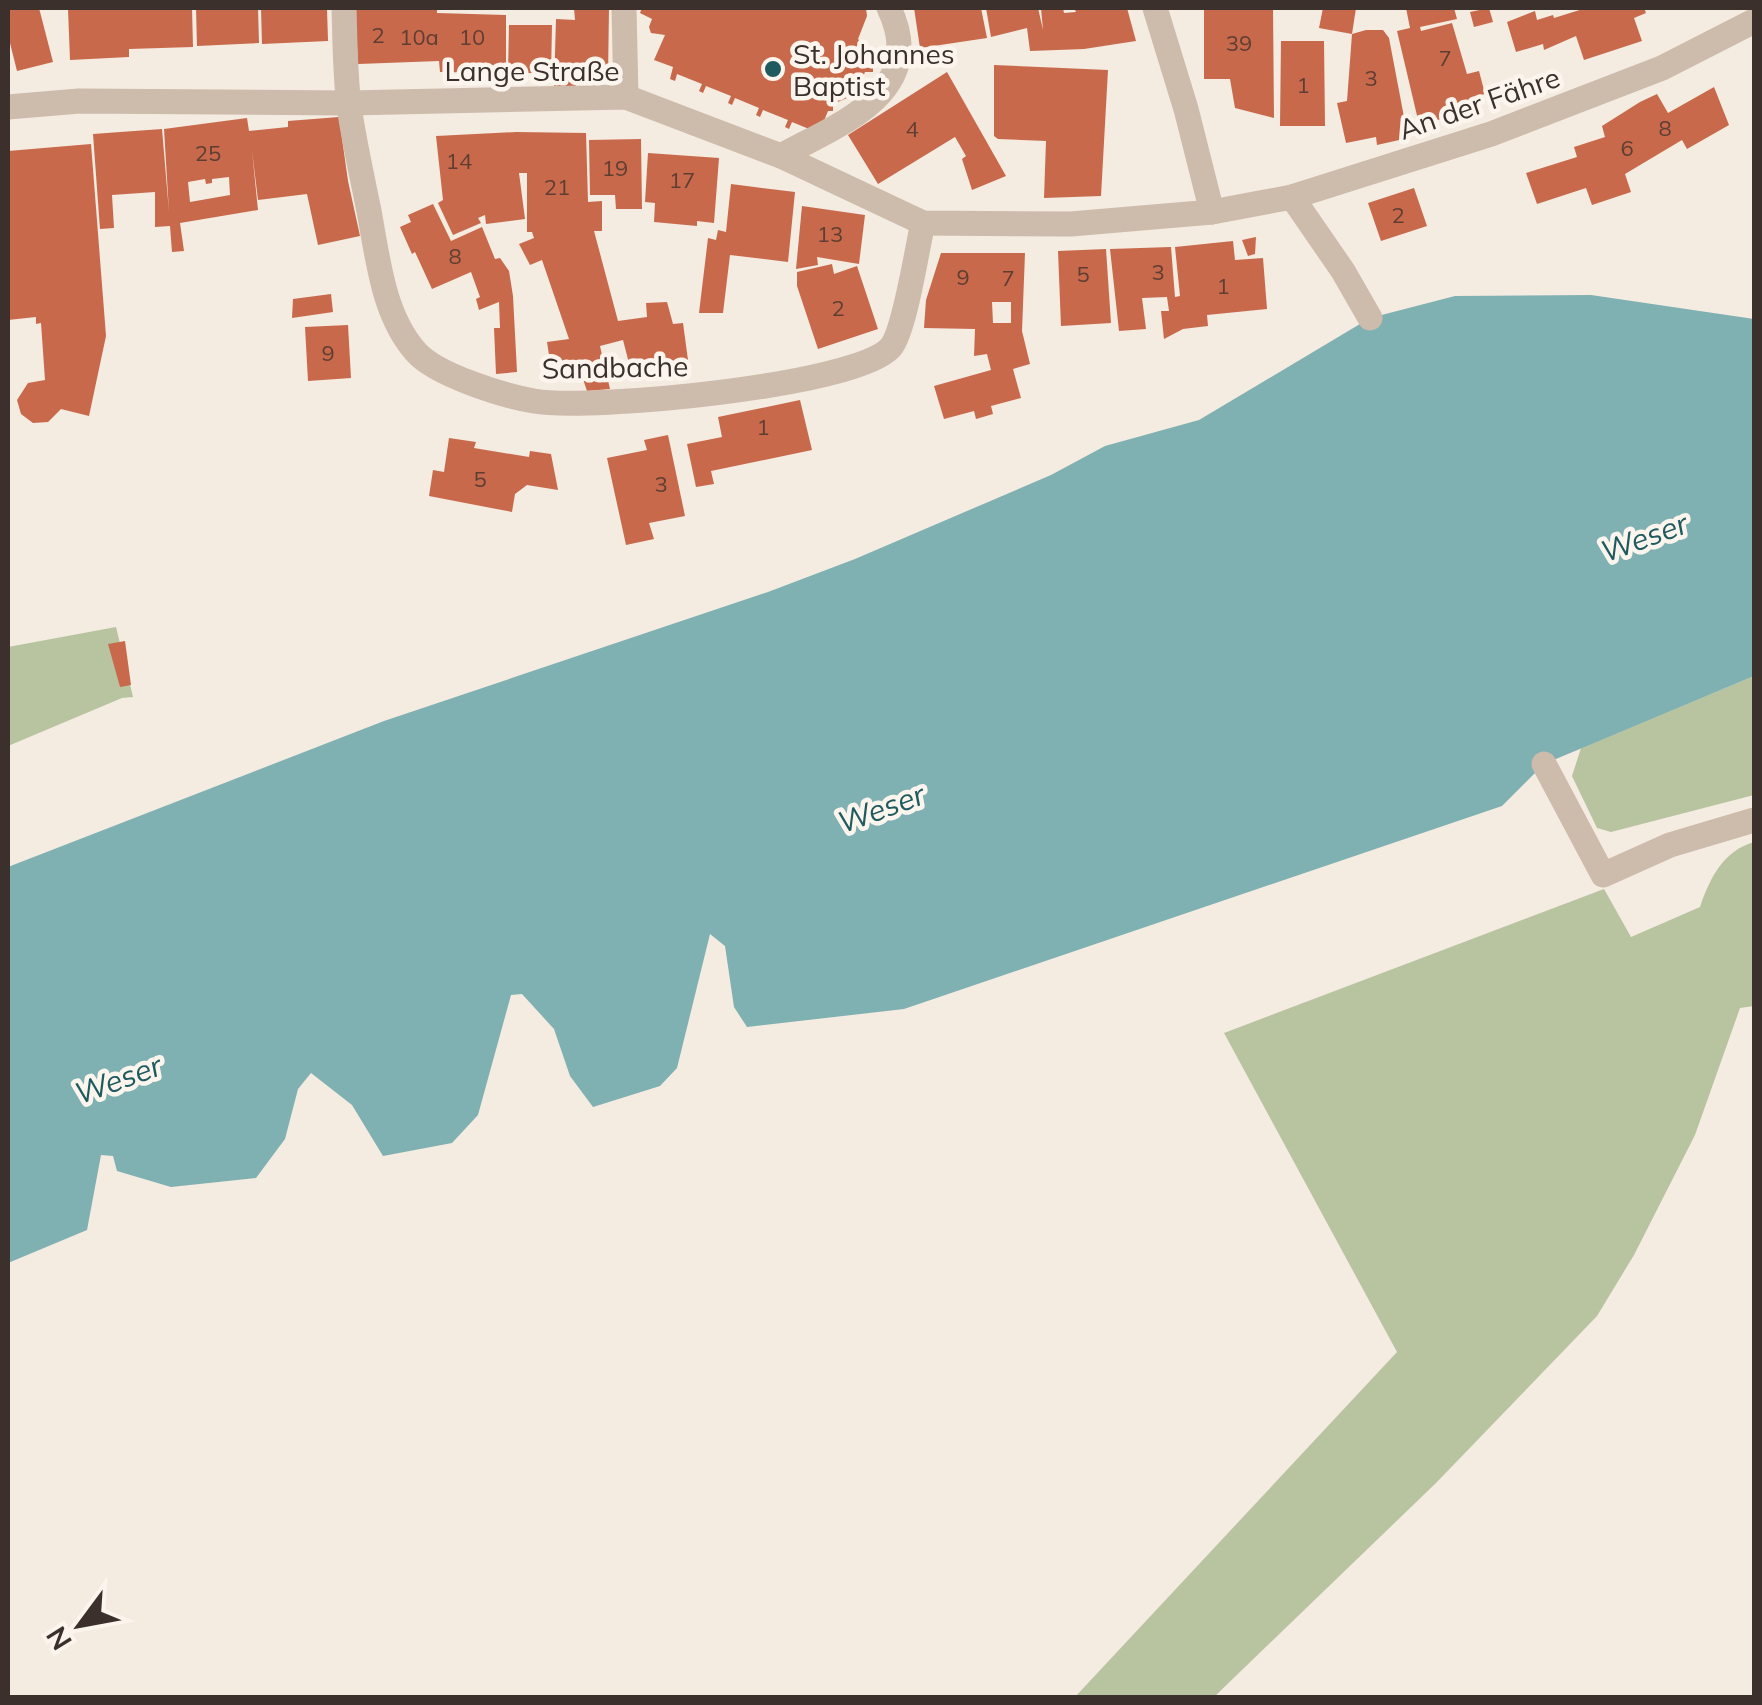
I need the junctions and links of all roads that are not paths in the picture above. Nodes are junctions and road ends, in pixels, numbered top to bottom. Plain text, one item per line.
1 (344, 8) edge
2 (624, 8) edge
3 (889, 8) edge
4 (1155, 8) edge
5 (1754, 21) edge
6 (626, 97) junction
7 (349, 103) junction
8 (8, 106) edge
9 (781, 156) junction
10 (1292, 197) junction
11 (1212, 212) junction
12 (923, 222) junction
13 (1370, 318) dead end
14 (1544, 764) dead end
15 (1754, 820) edge

1 - 7 street, Sandbache
2 - 6 street
3 - 9 street
4 - 11 street
5 - 10 street, An der Fähre
6 - 7 street, Lange Straße
6 - 9 street, Lange Straße
7 - 8 street, Lange Straße
7 - 12 street, Sandbache
9 - 12 street, Lange Straße
10 - 11 street, An der Fähre
10 - 13 street
11 - 12 street, Lange Straße
14 - 15 street

